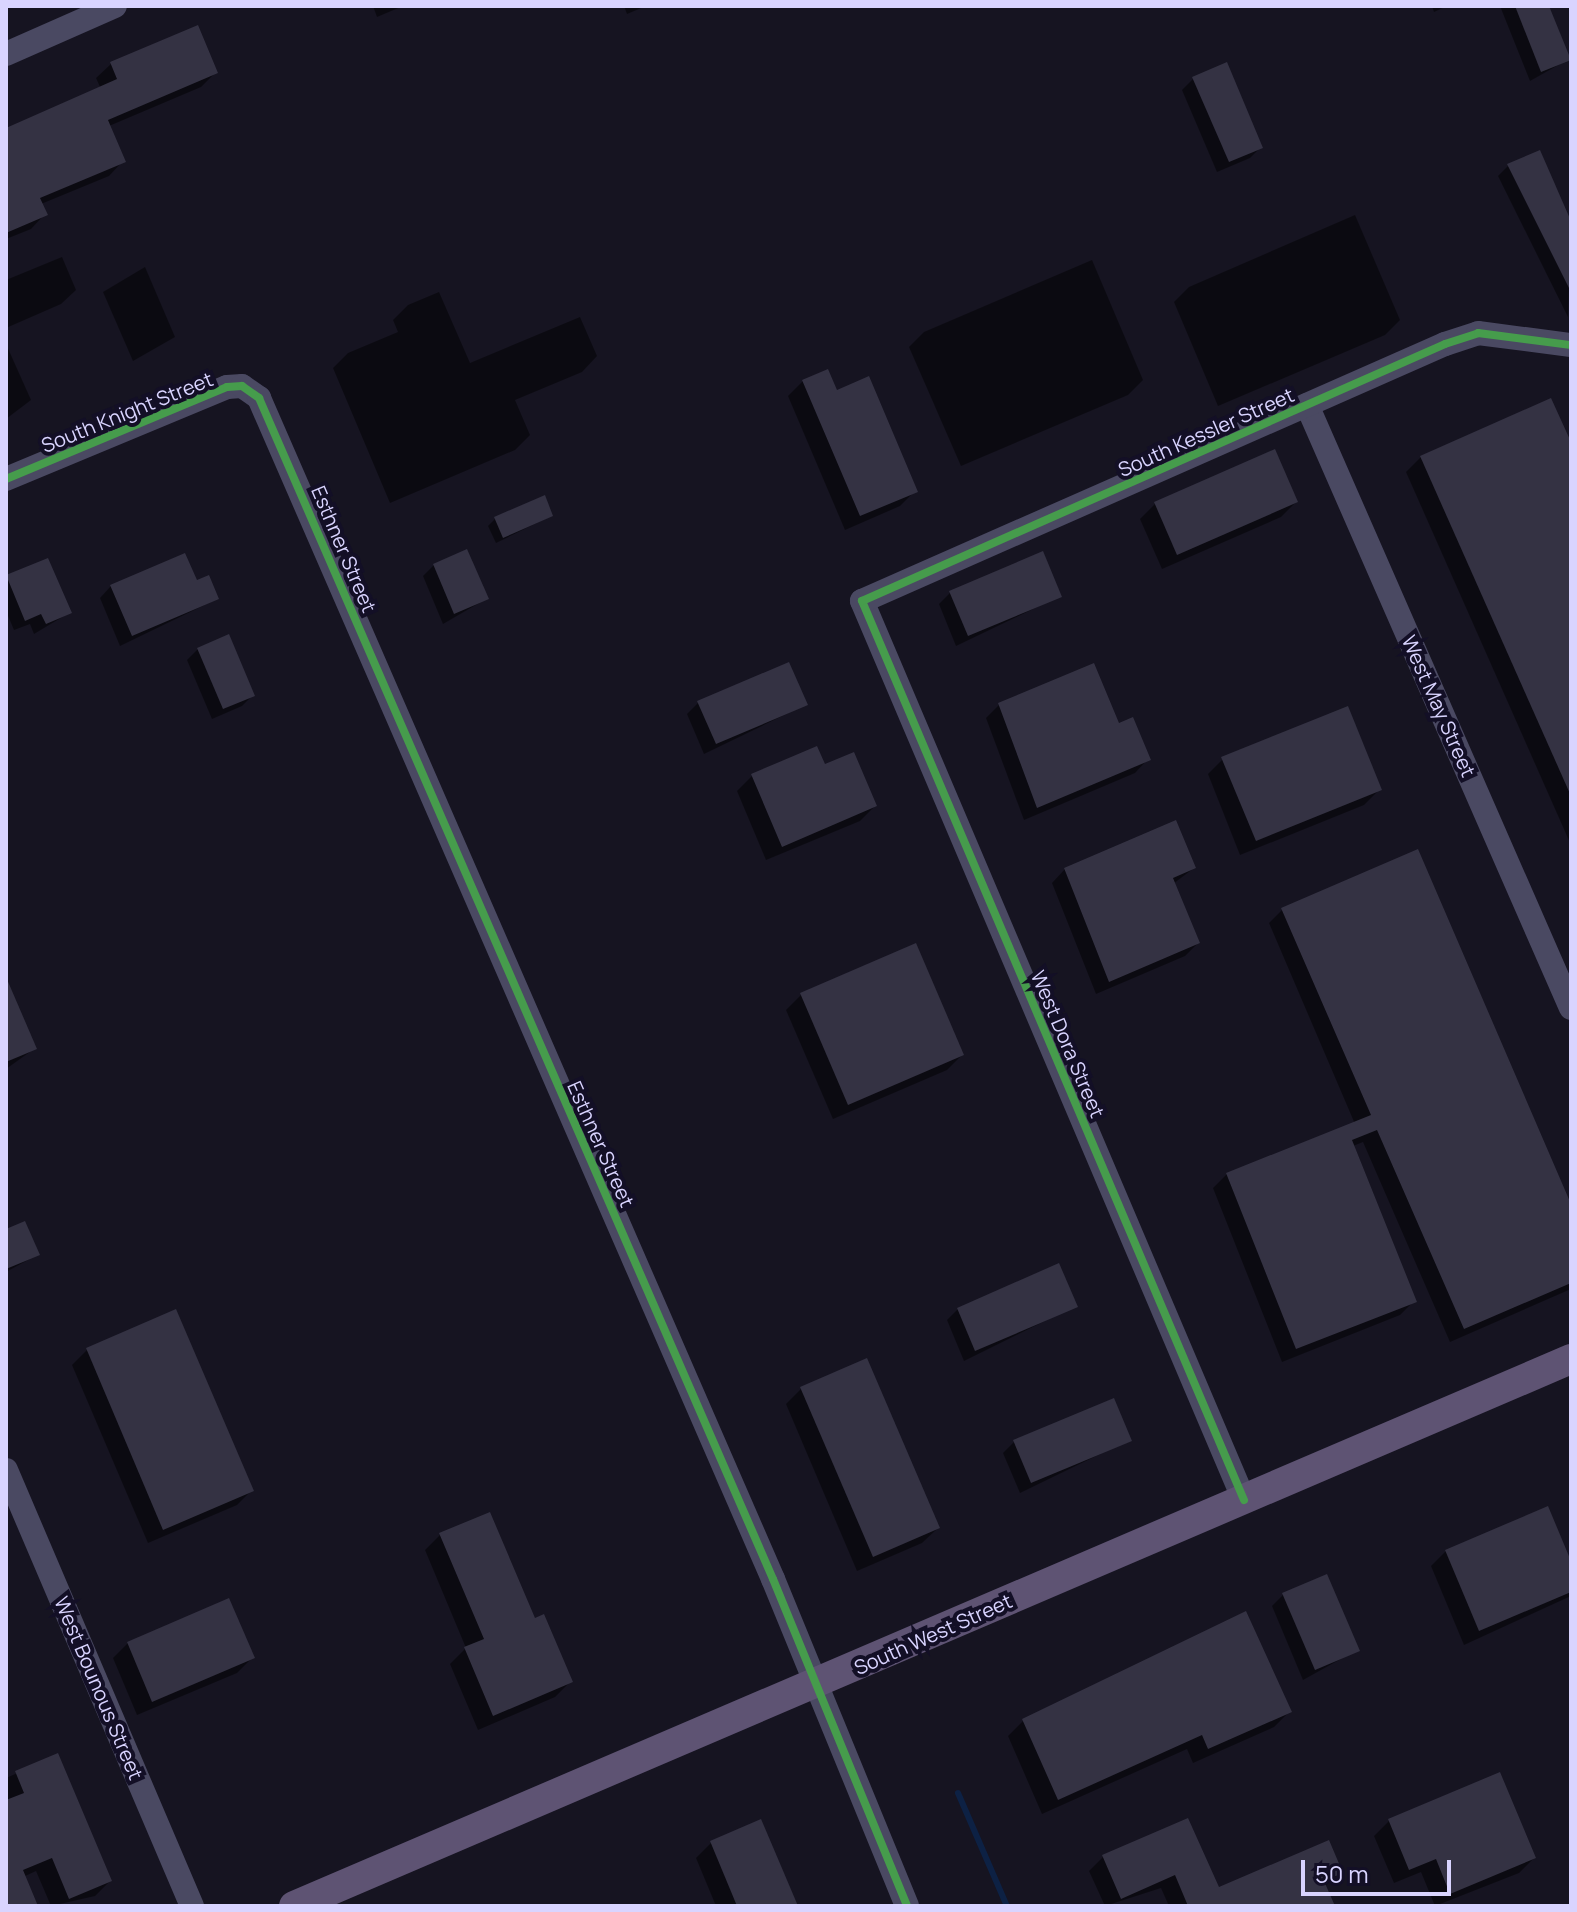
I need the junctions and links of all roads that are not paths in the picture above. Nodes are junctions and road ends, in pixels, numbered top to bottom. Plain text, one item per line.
1 (115, 6) edge
2 (6, 54) edge
3 (1571, 345) edge
4 (259, 398) joint
5 (1307, 405) junction
6 (6, 479) edge
7 (862, 601) joint
8 (1571, 1008) edge
9 (1571, 1359) edge
10 (6, 1470) edge
11 (1244, 1500) junction
12 (813, 1687) junction
13 (192, 1906) edge
14 (294, 1906) edge
15 (907, 1906) edge

1 - 2 street
3 - 5 street, South Kessler Street
4 - 6 street, South Knight Street
4 - 12 street, Esthner Street
5 - 7 street, South Kessler Street
5 - 8 street, West May Street
7 - 11 street, West Dora Street
9 - 11 main road, South West Street
10 - 13 street, West Bounous Street
11 - 12 main road, South West Street
12 - 14 main road, South West Street
12 - 15 street, Esthner Street

